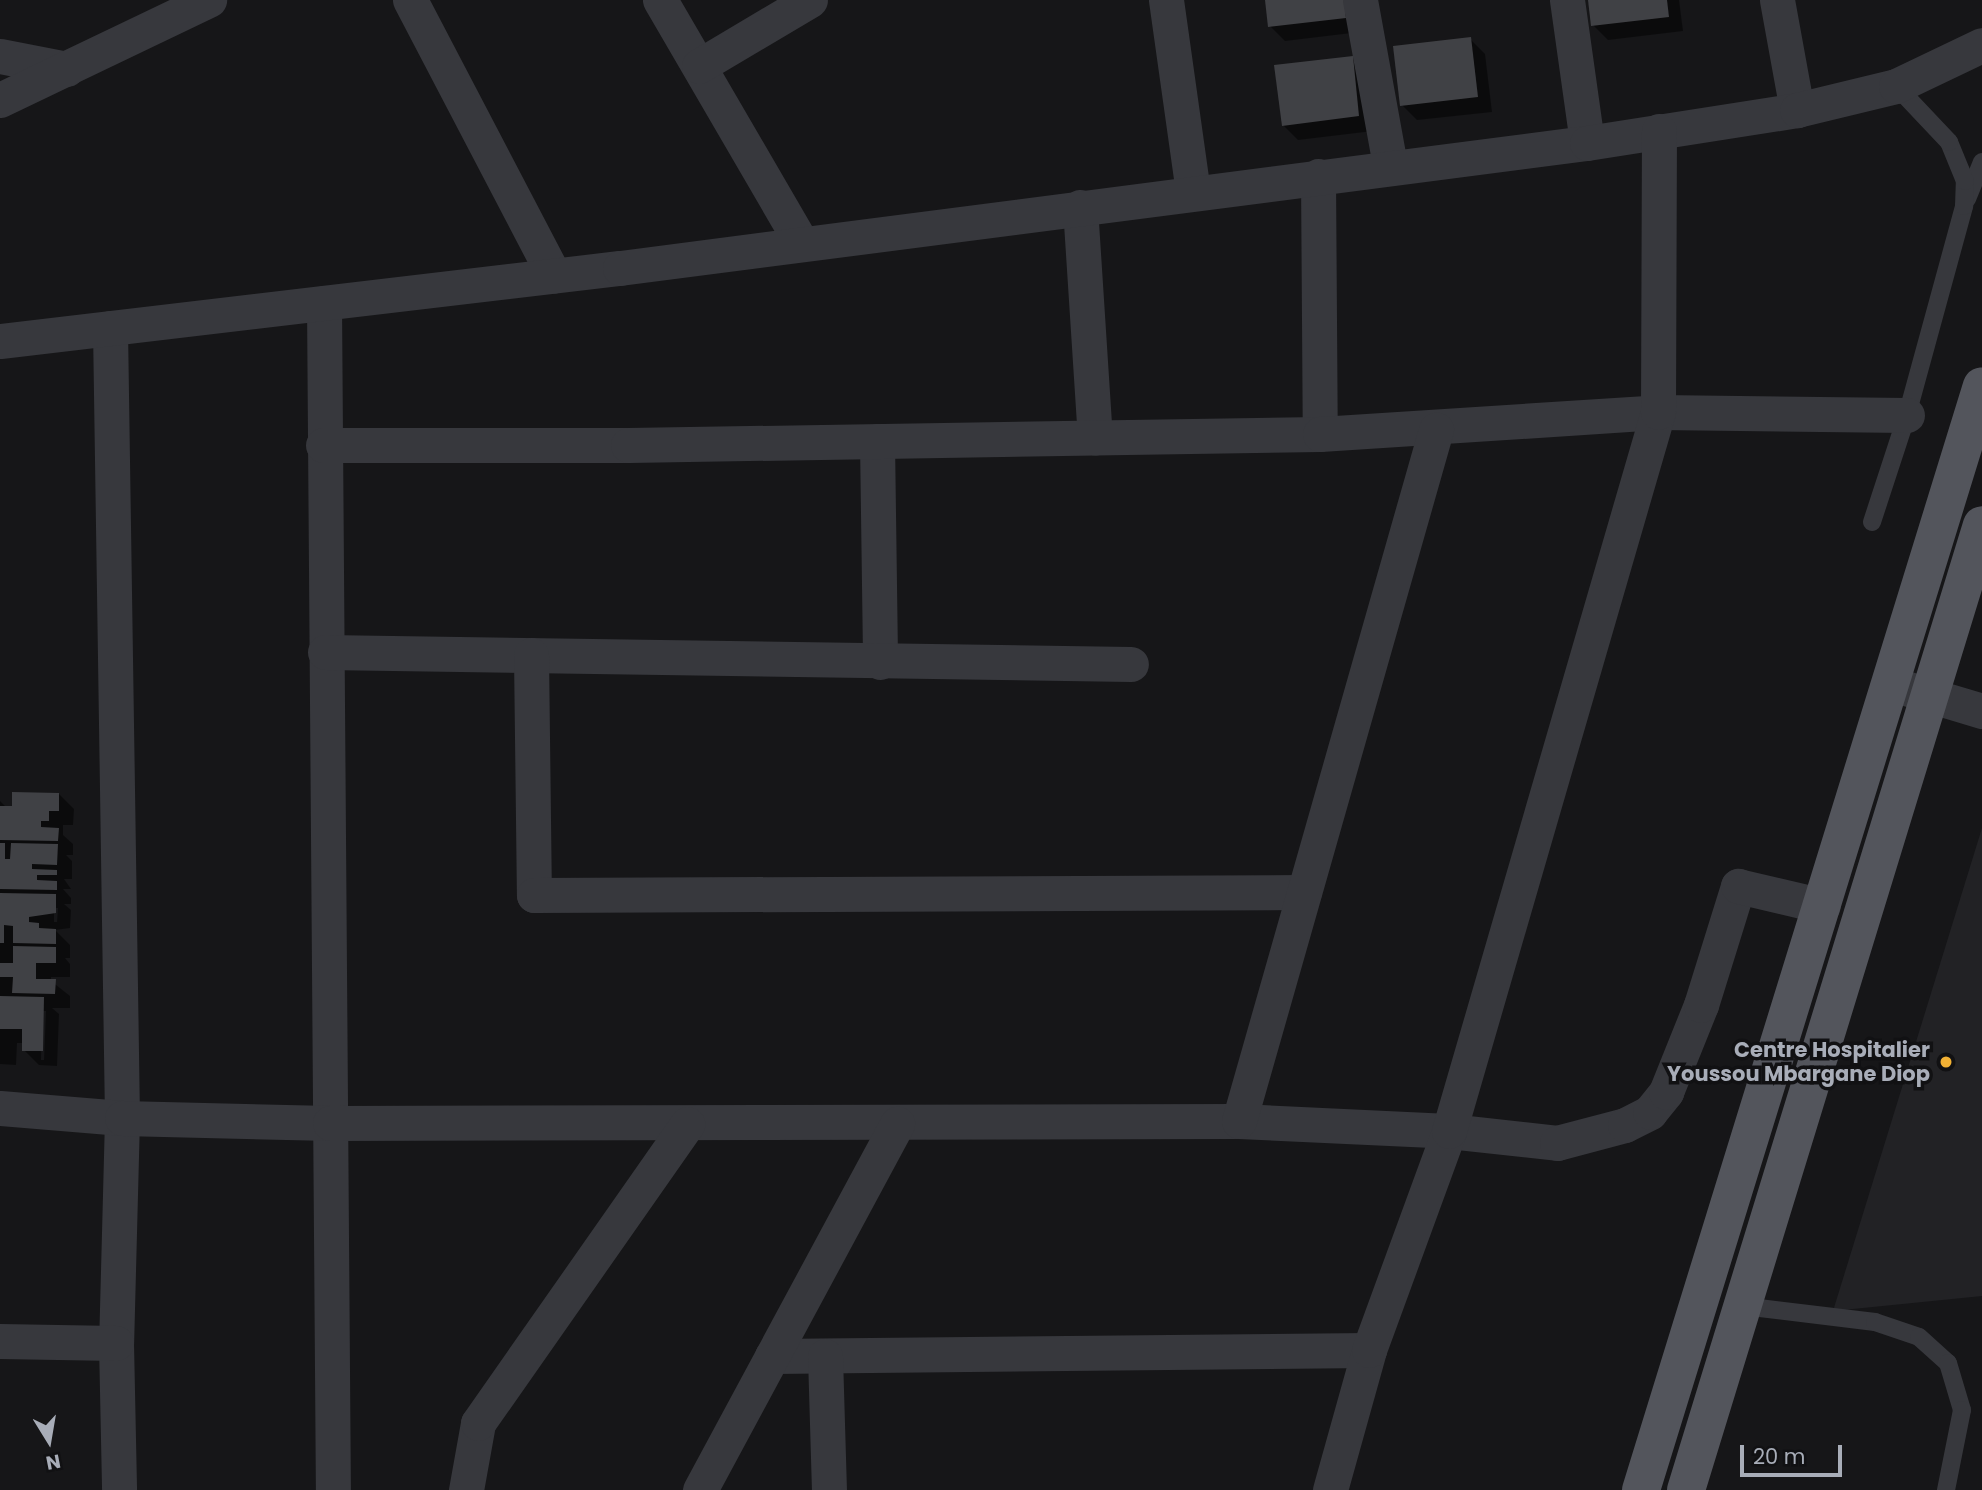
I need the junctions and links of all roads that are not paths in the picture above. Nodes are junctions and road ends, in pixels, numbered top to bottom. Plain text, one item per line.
1 (209, 0) edge
2 (410, 0) edge
3 (660, 0) edge
4 (1166, 0) edge
5 (1360, 0) edge
6 (1567, 0) edge
7 (1777, 0) edge
8 (814, 1) edge
9 (1982, 45) edge
10 (0, 56) edge
11 (699, 66) junction
12 (67, 69) junction
13 (1896, 86) junction
14 (0, 100) edge
15 (1797, 110) junction
16 (1659, 131) junction
17 (1587, 143) junction
18 (1982, 162) edge
19 (1390, 165) junction
20 (1318, 176) junction
21 (1193, 192) junction
22 (1964, 206) junction
23 (1080, 207) junction
24 (801, 242) junction
25 (554, 276) junction
26 (324, 303) junction
27 (110, 328) junction
28 (0, 341) edge
29 (1982, 386) edge
30 (1658, 412) junction
31 (1907, 415) junction
32 (1436, 430) junction
33 (1320, 434) junction
34 (1095, 438) junction
35 (877, 441) junction
36 (323, 445) junction
37 (1872, 522) dead end
38 (1982, 524) edge
39 (325, 652) junction
40 (531, 655) junction
41 (880, 662) junction
42 (1131, 664) dead end
43 (1892, 684) junction
44 (1932, 696) junction
45 (1982, 711) edge
46 (1304, 892) junction
47 (1824, 905) junction
48 (0, 1108) edge
49 (122, 1118) junction
50 (1239, 1121) junction
51 (330, 1123) junction
52 (687, 1124) junction
53 (897, 1124) junction
54 (1449, 1130) junction
55 (1743, 1306) junction
56 (0, 1341) edge
57 (116, 1343) junction
58 (1369, 1350) junction
59 (772, 1356) junction
60 (825, 1356) junction
61 (119, 1490) edge
62 (333, 1490) edge
63 (466, 1490) edge
64 (700, 1490) edge
65 (829, 1490) edge
66 (1330, 1490) edge
67 (1641, 1490) edge
68 (1686, 1490) edge
69 (1946, 1490) edge

1 - 12 street
2 - 25 street
3 - 11 street
4 - 21 street
5 - 19 street
6 - 17 street
7 - 15 street
8 - 11 street
9 - 13 street
10 - 12 street
11 - 24 street
12 - 14 street
13 - 15 street
13 - 22 lane
15 - 16 street
16 - 17 street
16 - 30 street
17 - 19 street
18 - 22 lane
19 - 20 street
20 - 21 street
20 - 33 street
21 - 23 street
22 - 31 lane
23 - 24 street
23 - 34 street
24 - 25 street
25 - 26 street
26 - 27 street
26 - 36 street
27 - 28 street
27 - 49 street
29 - 43 main road
30 - 31 street
30 - 32 street
30 - 54 street
31 - 37 lane
32 - 33 street
32 - 46 street
33 - 34 street
34 - 35 street
35 - 36 street
35 - 41 street
36 - 39 street
38 - 44 main road
39 - 40 street
39 - 51 street
40 - 41 street
40 - 46 street
41 - 42 street
43 - 44 street
43 - 47 main road
44 - 45 street
44 - 55 main road
46 - 50 street
47 - 54 street
47 - 67 main road
48 - 49 street
49 - 51 street
49 - 57 street
50 - 53 street
50 - 54 street
51 - 52 street
51 - 62 street
52 - 53 street
52 - 63 street
53 - 59 street
54 - 58 street
55 - 68 main road
55 - 69 lane
56 - 57 street
57 - 61 street
58 - 60 street
58 - 66 street
59 - 60 street
59 - 64 street
60 - 65 street

